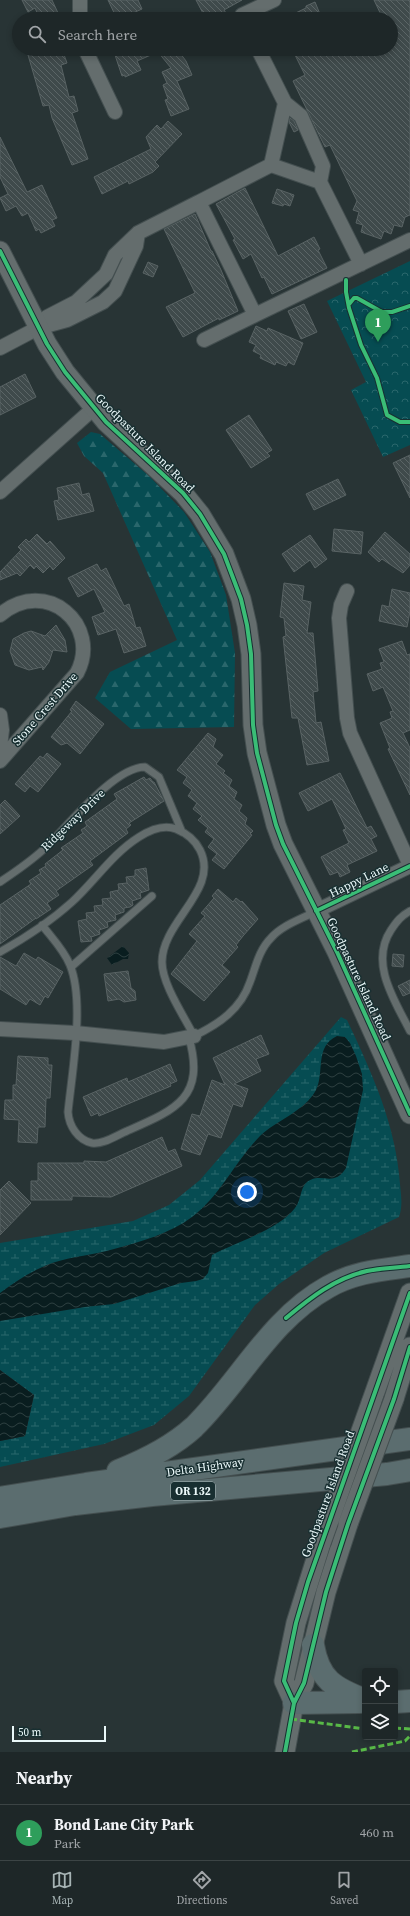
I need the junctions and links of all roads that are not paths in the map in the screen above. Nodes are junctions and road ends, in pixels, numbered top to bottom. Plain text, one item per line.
1 (80, 0) edge
2 (274, 0) edge
3 (80, 12) edge
4 (248, 12) edge
5 (88, 56) edge
6 (262, 56) edge
7 (285, 103) junction
8 (115, 112) dead end
9 (271, 165) junction
10 (320, 182) junction
11 (199, 202) junction
12 (410, 240) edge
13 (0, 251) edge
14 (361, 264) junction
15 (255, 315) junction
16 (38, 328) junction
17 (204, 340) dead end
18 (0, 348) edge
19 (94, 408) junction
20 (0, 492) edge
21 (347, 591) dead end
22 (0, 615) edge
23 (0, 715) edge
24 (0, 747) edge
25 (0, 761) edge
26 (182, 832) junction
27 (410, 865) edge
28 (0, 882) edge
29 (152, 896) dead end
30 (316, 911) junction
31 (410, 911) edge
32 (42, 926) junction
33 (0, 952) edge
34 (71, 967) junction
35 (0, 1029) edge
36 (410, 1031) edge
37 (75, 1033) junction
38 (192, 1037) junction
39 (409, 1116) edge
40 (410, 1266) edge
41 (410, 1293) edge
42 (410, 1347) edge
43 (410, 1439) edge
44 (410, 1470) edge
45 (387, 1474) junction
46 (410, 1474) edge
47 (86, 1484) junction
48 (0, 1498) edge
49 (0, 1517) edge
50 (313, 1645) junction
51 (362, 1700) edge
52 (362, 1701) edge
53 (410, 1701) edge
54 (398, 1702) edge
55 (294, 1703) junction
56 (284, 1752) edge

1 - 3 street
2 - 4 street
5 - 8 street
6 - 7 street
7 - 9 street
7 - 10 street
9 - 10 street
9 - 11 street
10 - 14 street
11 - 15 street
11 - 16 street
12 - 14 street
13 - 16 street, Goodpasture Island Road
14 - 15 street
15 - 17 street
16 - 18 street
16 - 19 street, Goodpasture Island Road
19 - 20 street
19 - 30 street, Goodpasture Island Road
21 - 27 street, Happy Lane
22 - 25 street, Stone Crest Drive
23 - 24 street, Stone Crest Drive
26 - 28 lane, Ridgeway Drive
26 - 32 lane, Ridgeway Drive
26 - 38 lane, Ridgeway Drive
27 - 30 street, Happy Lane
29 - 34 lane
30 - 38 lane
30 - 39 street, Goodpasture Island Road
31 - 36 lane
32 - 33 lane, Ridgeway Drive
32 - 34 lane, Ridgeway Drive
34 - 37 lane, Ridgeway Drive
35 - 37 street
37 - 38 street
37 - 38 lane, Ridgeway Drive
40 - 47 highway
41 - 55 street, Goodpasture Island Road, bridge
42 - 50 street, bridge
43 - 47 highway, Delta Highway / OR 132
44 - 45 highway, Delta Highway / OR 132
45 - 46 highway
45 - 49 highway, Delta Highway / OR 132
47 - 48 highway, Delta Highway / OR 132
50 - 51 highway
50 - 55 street
52 - 55 highway
53 - 54 highway
55 - 56 street

